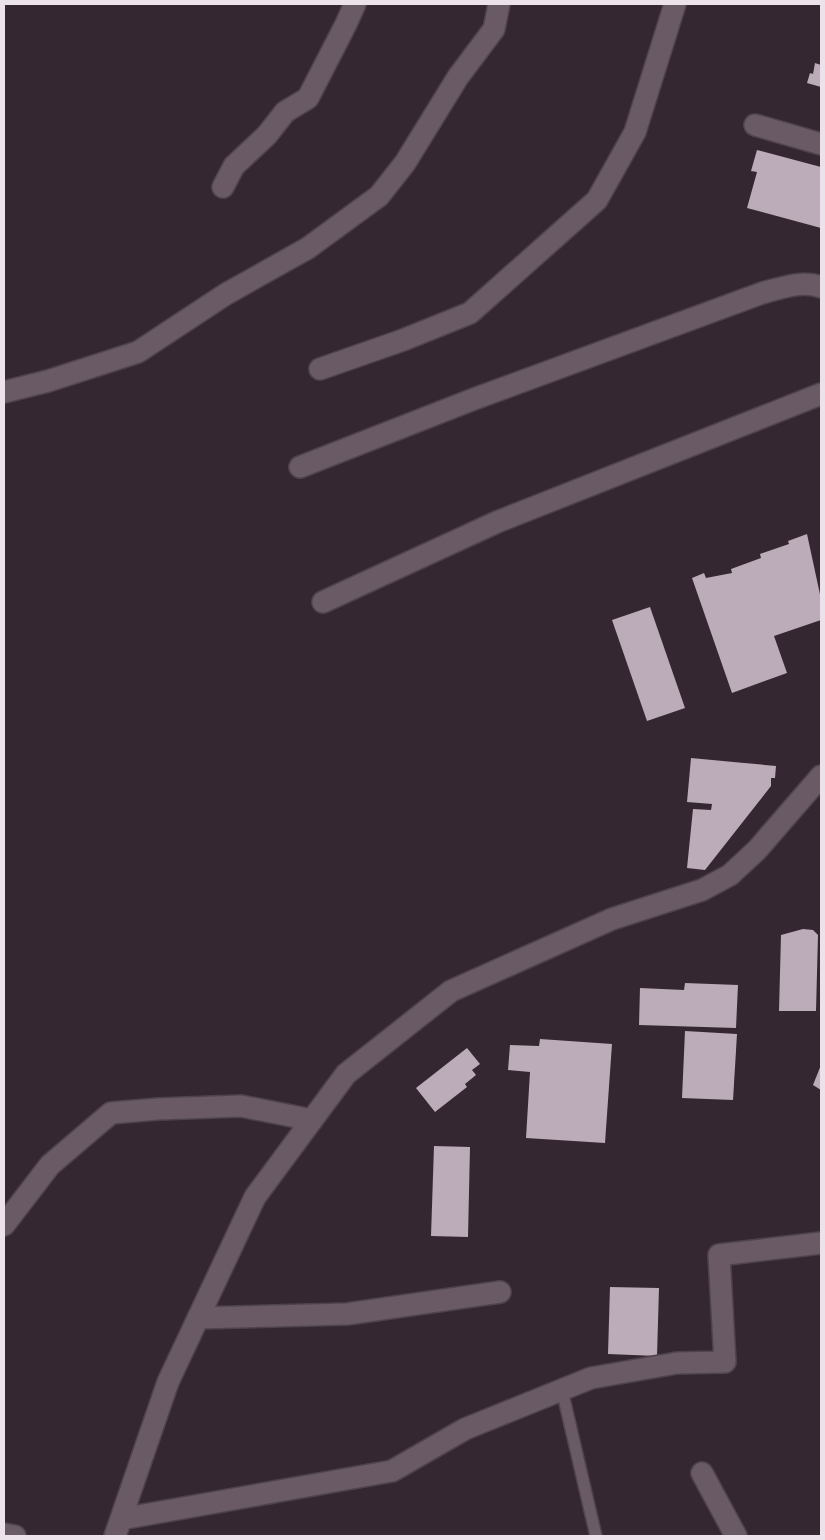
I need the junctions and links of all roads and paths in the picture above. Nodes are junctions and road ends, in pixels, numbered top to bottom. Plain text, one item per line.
1 (355, 4) edge
2 (499, 4) edge
3 (675, 4) edge
4 (755, 125) dead end
5 (821, 144) edge
6 (223, 187) dead end
7 (821, 287) edge
8 (320, 369) dead end
9 (4, 392) edge
10 (821, 394) edge
11 (300, 467) dead end
12 (323, 602) dead end
13 (821, 776) edge
14 (312, 1120) junction
15 (4, 1225) edge
16 (821, 1244) edge
17 (500, 1292) dead end
18 (198, 1318) junction
19 (562, 1390) junction
20 (702, 1473) dead end
21 (118, 1528) edge
22 (4, 1534) edge
23 (15, 1536) edge
24 (596, 1536) edge
25 (736, 1536) edge

1 - 6 street
2 - 9 street
3 - 8 street
4 - 5 street
7 - 11 street
10 - 12 street
13 - 14 street
14 - 15 street
14 - 18 street
16 - 19 street
17 - 18 street
18 - 21 street
19 - 21 street
19 - 24 lane
20 - 25 street
22 - 23 street

